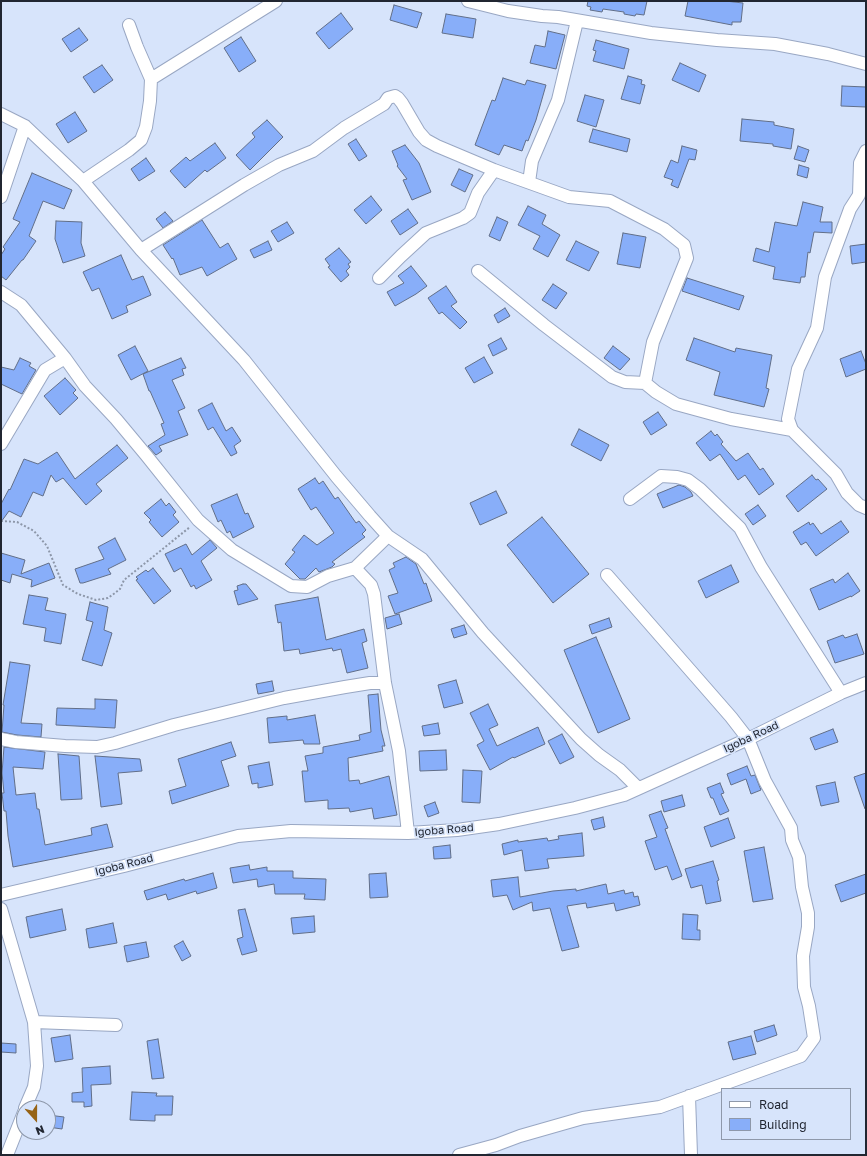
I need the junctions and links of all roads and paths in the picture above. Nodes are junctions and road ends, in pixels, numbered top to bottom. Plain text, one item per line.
1 (276, 1) edge
2 (468, 1) edge
3 (577, 21) junction
4 (129, 25) dead end
5 (866, 64) edge
6 (151, 79) junction
7 (1, 114) edge
8 (24, 126) junction
9 (866, 151) edge
10 (494, 170) junction
11 (83, 181) junction
12 (529, 182) junction
13 (1, 197) edge
14 (141, 250) junction
15 (478, 271) dead end
16 (379, 278) dead end
17 (1, 292) edge
18 (65, 358) junction
19 (645, 383) junction
20 (792, 430) junction
21 (1, 443) edge
22 (630, 499) dead end
23 (866, 508) edge
24 (198, 520) junction
25 (1, 521) edge
26 (388, 536) junction
27 (355, 568) junction
28 (607, 575) dead end
29 (385, 683) junction
30 (866, 683) edge
31 (841, 693) junction
32 (748, 739) junction
33 (1, 740) edge
34 (638, 788) junction
35 (408, 833) junction
36 (1, 895) edge
37 (1, 909) edge
38 (34, 1022) junction
39 (116, 1025) dead end
40 (689, 1096) junction
41 (28, 1100) edge
42 (16, 1132) edge
43 (7, 1155) edge
44 (459, 1155) edge
45 (691, 1155) edge

1 - 6 street
2 - 3 street
3 - 5 street
3 - 12 street
4 - 6 street
6 - 11 street
7 - 8 street
8 - 11 street
8 - 13 street
9 - 20 street
10 - 12 street
10 - 14 street
10 - 16 street
11 - 14 street
12 - 19 street
14 - 26 street
15 - 19 street
17 - 18 street
18 - 21 street
18 - 24 street
19 - 20 street
20 - 23 street
22 - 31 street
24 - 25 path
24 - 27 street
26 - 27 street
26 - 34 street
27 - 29 street
28 - 32 street
29 - 33 street
29 - 35 street
30 - 31 street, Igoba Road
31 - 32 street, Igoba Road
32 - 34 street, Igoba Road
32 - 40 street
34 - 35 street, Igoba Road
35 - 36 street, Igoba Road
37 - 38 street
38 - 39 street
38 - 41 street
40 - 44 street
40 - 45 street
42 - 43 street

